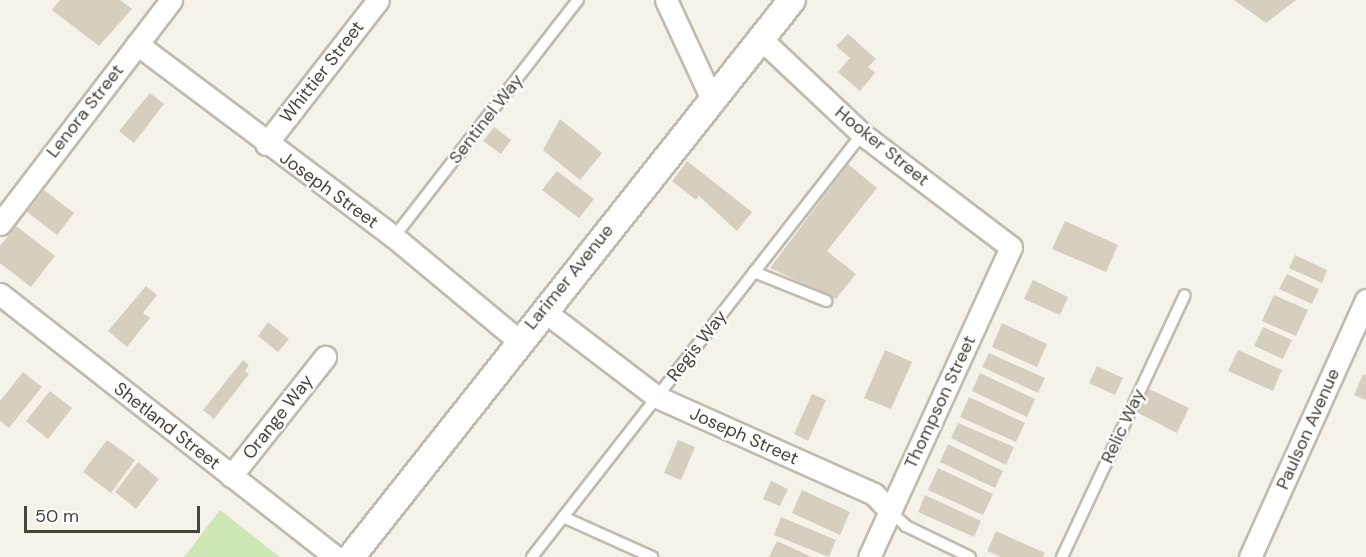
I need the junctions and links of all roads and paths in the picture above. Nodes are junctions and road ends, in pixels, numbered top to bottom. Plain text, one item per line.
1 (171, 0) edge
2 (378, 0) edge
3 (578, 0) edge
4 (666, 0) edge
5 (792, 0) edge
6 (759, 37) junction
7 (137, 44) junction
8 (711, 97) junction
9 (862, 134) junction
10 (266, 144) junction
11 (0, 224) edge
12 (394, 237) junction
13 (1011, 247) joint
14 (754, 272) junction
15 (0, 294) edge
16 (1185, 295) dead end
17 (1366, 300) edge
18 (826, 301) dead end
19 (544, 311) junction
20 (518, 340) junction
21 (325, 357) dead end
22 (657, 397) junction
23 (231, 476) junction
24 (890, 511) junction
25 (563, 517) junction
26 (335, 557) edge
27 (351, 557) edge
28 (532, 557) edge
29 (652, 557) edge
30 (869, 557) edge
31 (970, 557) edge
32 (1062, 557) edge
33 (1250, 557) edge

1 - 7 street, Lenora Street
2 - 10 street, Whittier Street
3 - 12 lane, Sentinel Way
4 - 8 street
5 - 6 street, Larimer Avenue
6 - 8 street, Larimer Avenue
6 - 9 street, Hooker Street
7 - 10 street, Joseph Street
7 - 11 street, Lenora Street
8 - 19 street, Larimer Avenue
9 - 13 street, Hooker Street
9 - 14 lane, Regis Way
10 - 12 street, Joseph Street
12 - 20 street, Joseph Street
13 - 24 street, Thompson Street
14 - 18 lane
14 - 22 lane, Regis Way
15 - 23 street, Shetland Street
16 - 32 lane, Relic Way
17 - 33 street, Paulson Avenue
19 - 20 street, Larimer Avenue
19 - 22 street, Joseph Street
20 - 27 street, Larimer Avenue
21 - 23 street, Orange Way
22 - 24 street, Joseph Street
22 - 25 lane, Regis Way
23 - 26 street, Shetland Street
24 - 30 street, Thompson Street
24 - 31 lane
25 - 28 lane, Regis Way
25 - 29 lane

